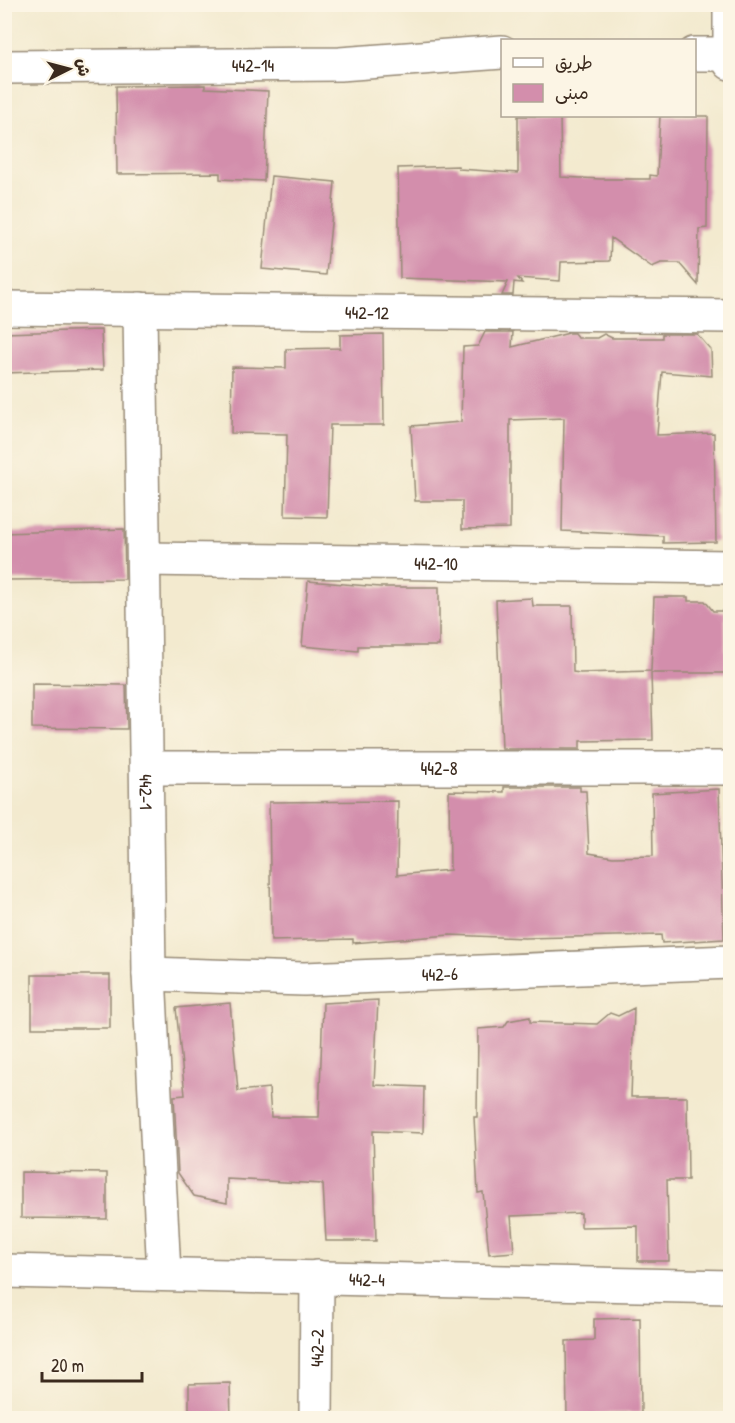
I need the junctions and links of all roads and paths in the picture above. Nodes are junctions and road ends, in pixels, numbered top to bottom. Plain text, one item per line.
1 (730, 9) edge
2 (501, 52) edge
3 (696, 54) edge
4 (730, 54) edge
5 (730, 63) edge
6 (4, 67) edge
7 (4, 308) edge
8 (141, 309) junction
9 (730, 316) edge
10 (144, 559) junction
11 (730, 567) edge
12 (148, 768) junction
13 (730, 768) edge
14 (730, 962) edge
15 (149, 974) junction
16 (4, 1271) edge
17 (164, 1274) junction
18 (317, 1278) junction
19 (730, 1287) edge
20 (316, 1419) edge

1 - 4 street
2 - 6 street, 442-14
3 - 4 street
4 - 5 street
7 - 8 street, 442-12
8 - 9 street, 442-12
8 - 10 street, 442-1
10 - 11 street, 442-10
10 - 12 street, 442-1
12 - 13 street, 442-8
12 - 15 street, 442-1
14 - 15 street, 442-6
15 - 17 street, 442-1
16 - 17 street, 442-4
17 - 18 street, 442-4
18 - 19 street, 442-4
18 - 20 street, 442-2

